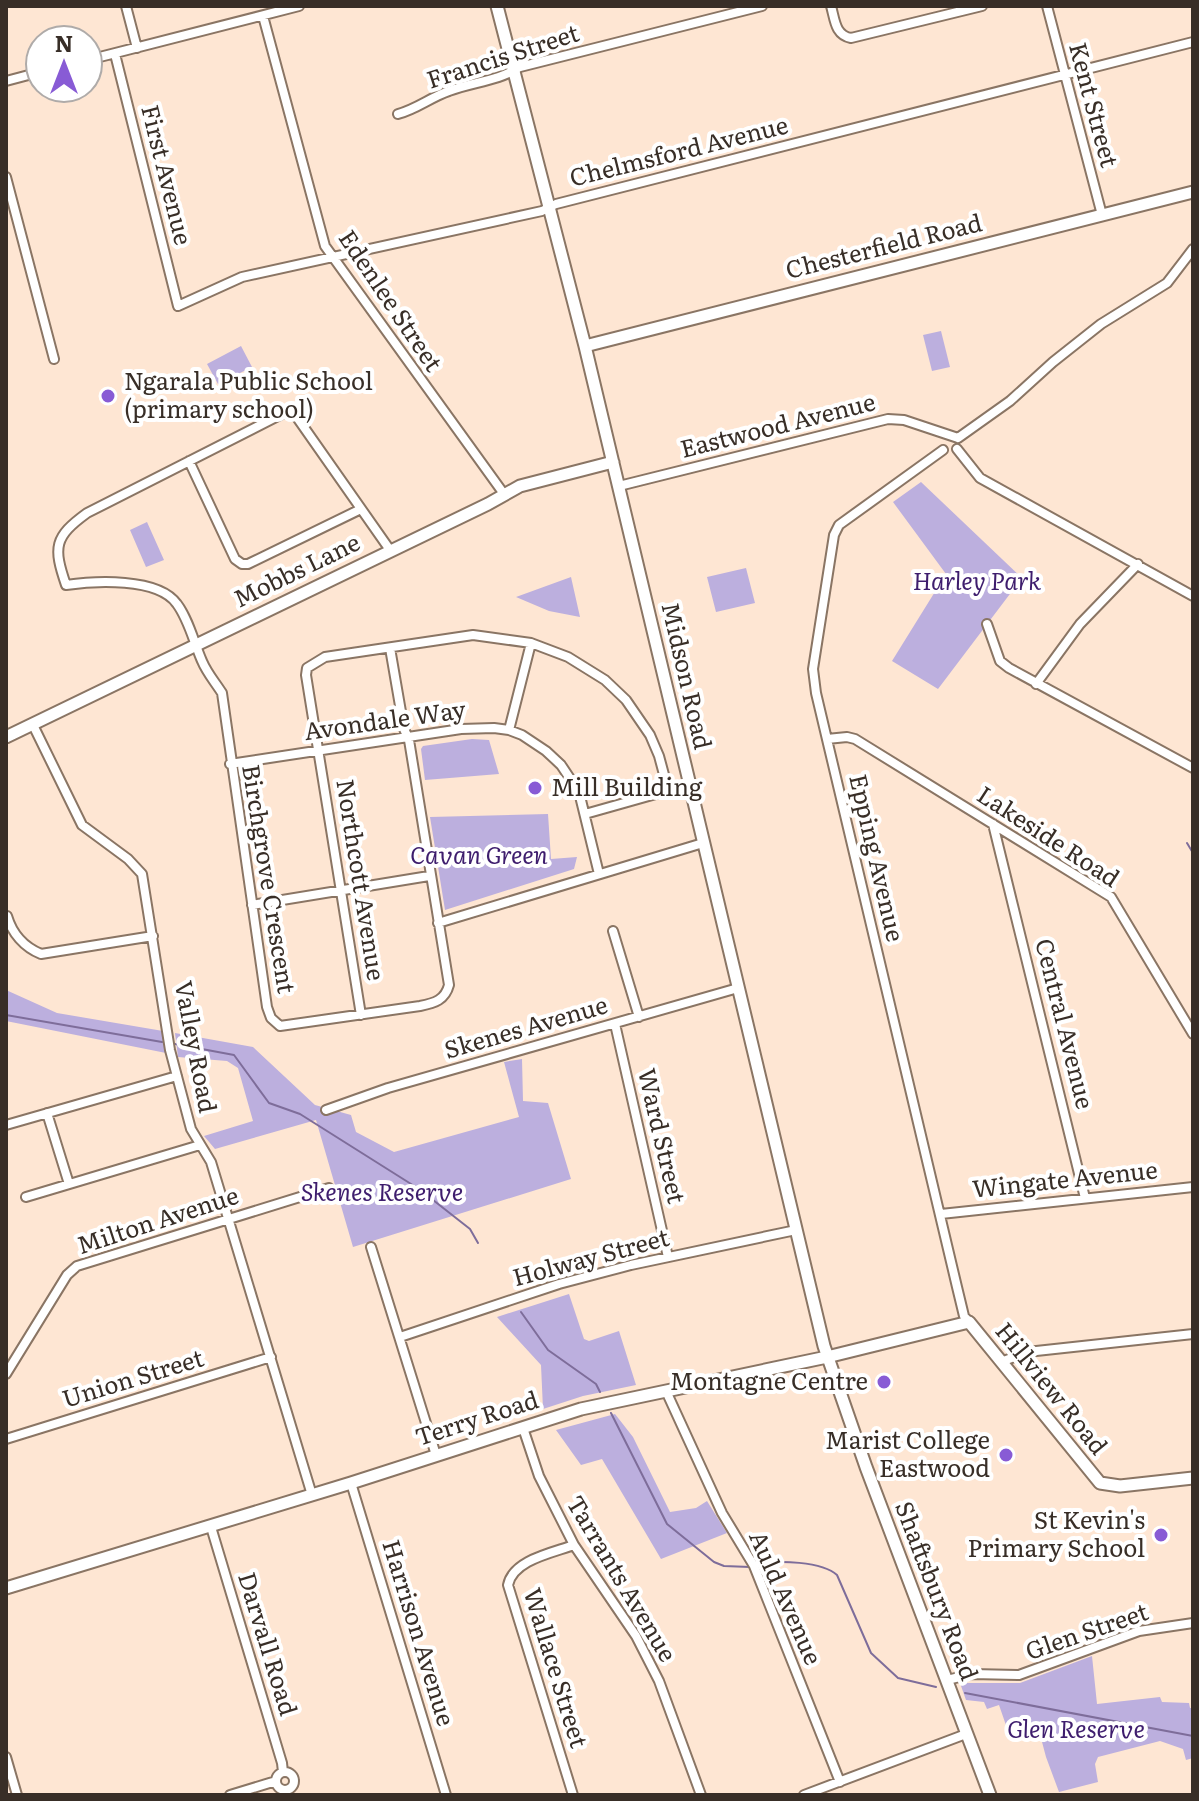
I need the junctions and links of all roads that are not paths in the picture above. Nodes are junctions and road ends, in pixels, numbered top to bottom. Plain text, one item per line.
1 (126, 6) edge
2 (299, 6) edge
3 (497, 6) edge
4 (762, 6) edge
5 (831, 6) edge
6 (982, 6) edge
7 (1047, 6) edge
8 (722, 11) edge
9 (263, 16) junction
10 (1193, 42) edge
11 (137, 48) junction
12 (115, 54) junction
13 (104, 56) edge
14 (514, 71) junction
15 (1064, 75) junction
16 (398, 114) dead end
17 (6, 177) edge
18 (1193, 192) edge
19 (550, 207) junction
20 (1102, 215) junction
21 (1193, 249) edge
22 (331, 257) junction
23 (178, 306) joint
24 (585, 346) junction
25 (54, 359) dead end
26 (945, 436) junction
27 (958, 438) junction
28 (957, 449) junction
29 (943, 450) junction
30 (189, 461) junction
31 (613, 462) junction
32 (619, 486) junction
33 (504, 494) junction
34 (361, 509) junction
35 (390, 550) junction
36 (1138, 564) junction
37 (1193, 596) edge
38 (987, 624) dead end
39 (531, 643) junction
40 (195, 646) junction
41 (390, 648) junction
42 (1036, 684) junction
43 (33, 725) junction
44 (509, 730) junction
45 (6, 737) edge
46 (408, 737) junction
47 (827, 739) junction
48 (319, 751) junction
49 (230, 764) junction
50 (1193, 768) edge
51 (585, 814) junction
52 (993, 824) junction
53 (1015, 837) junction
54 (703, 843) junction
55 (1003, 859) junction
56 (599, 874) junction
57 (429, 876) junction
58 (341, 890) junction
59 (252, 905) junction
60 (7, 916) edge
61 (438, 923) junction
62 (613, 931) dead end
63 (153, 936) junction
64 (738, 988) junction
65 (361, 1015) junction
66 (639, 1017) junction
67 (615, 1024) junction
68 (1193, 1034) edge
69 (177, 1076) junction
70 (326, 1110) dead end
71 (47, 1113) junction
72 (6, 1125) edge
73 (200, 1145) junction
74 (69, 1184) junction
75 (1193, 1187) edge
76 (329, 1188) dead end
77 (26, 1197) dead end
78 (1085, 1198) junction
79 (941, 1214) junction
80 (228, 1220) junction
81 (796, 1230) junction
82 (371, 1247) dead end
83 (668, 1257) junction
84 (969, 1322) junction
85 (1193, 1334) edge
86 (400, 1337) junction
87 (271, 1357) junction
88 (827, 1357) junction
89 (1001, 1362) junction
90 (6, 1374) edge
91 (666, 1391) junction
92 (523, 1428) junction
93 (6, 1439) edge
94 (436, 1455) junction
95 (1193, 1478) edge
96 (351, 1483) junction
97 (312, 1495) junction
98 (211, 1527) junction
99 (574, 1545) junction
100 (6, 1588) edge
101 (1193, 1623) edge
102 (947, 1680) junction
103 (966, 1734) junction
104 (6, 1757) edge
105 (283, 1772) junction
106 (276, 1781) junction
107 (840, 1782) junction
108 (290, 1792) edge
109 (17, 1795) edge
110 (230, 1795) edge
111 (446, 1795) edge
112 (573, 1795) edge
113 (701, 1795) edge
114 (804, 1795) edge
115 (990, 1795) edge

1 - 11 street
2 - 9 street
3 - 14 street, Midson Road
4 - 8 street, Francis Street
5 - 6 street
7 - 15 street, Kent Street
8 - 14 street, Francis Street
9 - 11 street
9 - 22 street, Edenlee Street
10 - 15 street, Chelmsford Avenue
11 - 12 street
12 - 13 street
12 - 23 street, First Avenue
14 - 16 street, Francis Street
14 - 19 street, Midson Road
15 - 19 street, Chelmsford Avenue
15 - 20 street, Kent Street
17 - 25 street
18 - 20 street, Chesterfield Road
19 - 22 street, Chelmsford Avenue
19 - 24 street, Midson Road
20 - 24 street, Chesterfield Road
21 - 27 street
22 - 23 street, Chelmsford Avenue
22 - 33 street, Edenlee Street
24 - 31 street, Midson Road
26 - 27 street
26 - 29 street
26 - 32 street, Eastwood Avenue
27 - 28 street
28 - 29 street
28 - 36 street
29 - 47 street, Epping Avenue
30 - 34 street
30 - 34 street
30 - 40 street, Birchgrove Crescent
31 - 32 street, Midson Road
31 - 33 street, Mobbs Lane
32 - 54 street, Midson Road
33 - 35 street, Mobbs Lane
34 - 35 street
35 - 40 street, Mobbs Lane
36 - 37 street
36 - 42 street
38 - 42 street
39 - 41 street
39 - 44 street
39 - 51 street
40 - 43 street, Mobbs Lane
40 - 49 street, Birchgrove Crescent
41 - 46 street, Birchgrove Crescent
41 - 48 street, Northcott Avenue
42 - 50 street
43 - 45 street, Mobbs Lane
43 - 63 street, Valley Road
44 - 46 street, Avondale Way
44 - 51 street, Avondale Way
46 - 48 street, Avondale Way
46 - 57 street, Birchgrove Crescent
47 - 52 street, Lakeside Road
47 - 79 street, Epping Avenue
48 - 49 street, Avondale Way
48 - 58 street, Northcott Avenue
49 - 59 street, Birchgrove Crescent
51 - 56 street, Avondale Way
52 - 53 street, Lakeside Road
52 - 55 street, Central Avenue
53 - 55 street
53 - 68 street, Lakeside Road
54 - 56 street
54 - 64 street, Midson Road
55 - 78 street, Central Avenue
56 - 61 street
57 - 58 street
57 - 61 street, Birchgrove Crescent
58 - 59 street
58 - 65 street, Northcott Avenue
59 - 65 street, Birchgrove Crescent
60 - 63 street
61 - 65 street, Birchgrove Crescent
62 - 66 street
63 - 69 street, Valley Road
64 - 66 street, Skenes Avenue
64 - 81 street, Midson Road
66 - 67 street, Skenes Avenue
67 - 70 street, Skenes Avenue
67 - 83 street, Ward Street
69 - 71 street
69 - 73 street, Valley Road
71 - 72 street
71 - 74 street
73 - 74 street
73 - 80 street, Valley Road
74 - 77 street
75 - 78 street, Wingate Avenue
76 - 80 street, Milton Avenue
78 - 79 street, Wingate Avenue
79 - 84 street, Epping Avenue
80 - 87 street, Valley Road
80 - 90 street, Milton Avenue
81 - 83 street, Holway Street
81 - 88 street, Midson Road
82 - 86 street
83 - 86 street, Holway Street
84 - 88 street, Terry Road
84 - 89 street, Hillview Road
85 - 89 street
86 - 94 street
87 - 93 street, Union Street
87 - 97 street, Valley Road
88 - 91 street, Terry Road
88 - 102 street, Shaftsbury Road
89 - 95 street, Hillview Road
91 - 92 street, Terry Road
91 - 107 street, Auld Avenue
92 - 94 street, Terry Road
92 - 99 street, Tarrants Avenue
94 - 96 street, Terry Road
96 - 97 street, Terry Road
96 - 111 street, Harrison Avenue
97 - 98 street, Terry Road
98 - 100 street, Terry Road
98 - 105 street, Darvall Road
99 - 112 street, Wallace Street
99 - 113 street, Tarrants Avenue
101 - 102 street, Glen Street
102 - 103 street, Shaftsbury Road
103 - 107 street
103 - 115 street, Shaftsbury Road
104 - 109 street
105 - 106 street
105 - 108 street
106 - 108 street
106 - 110 street
107 - 114 street

